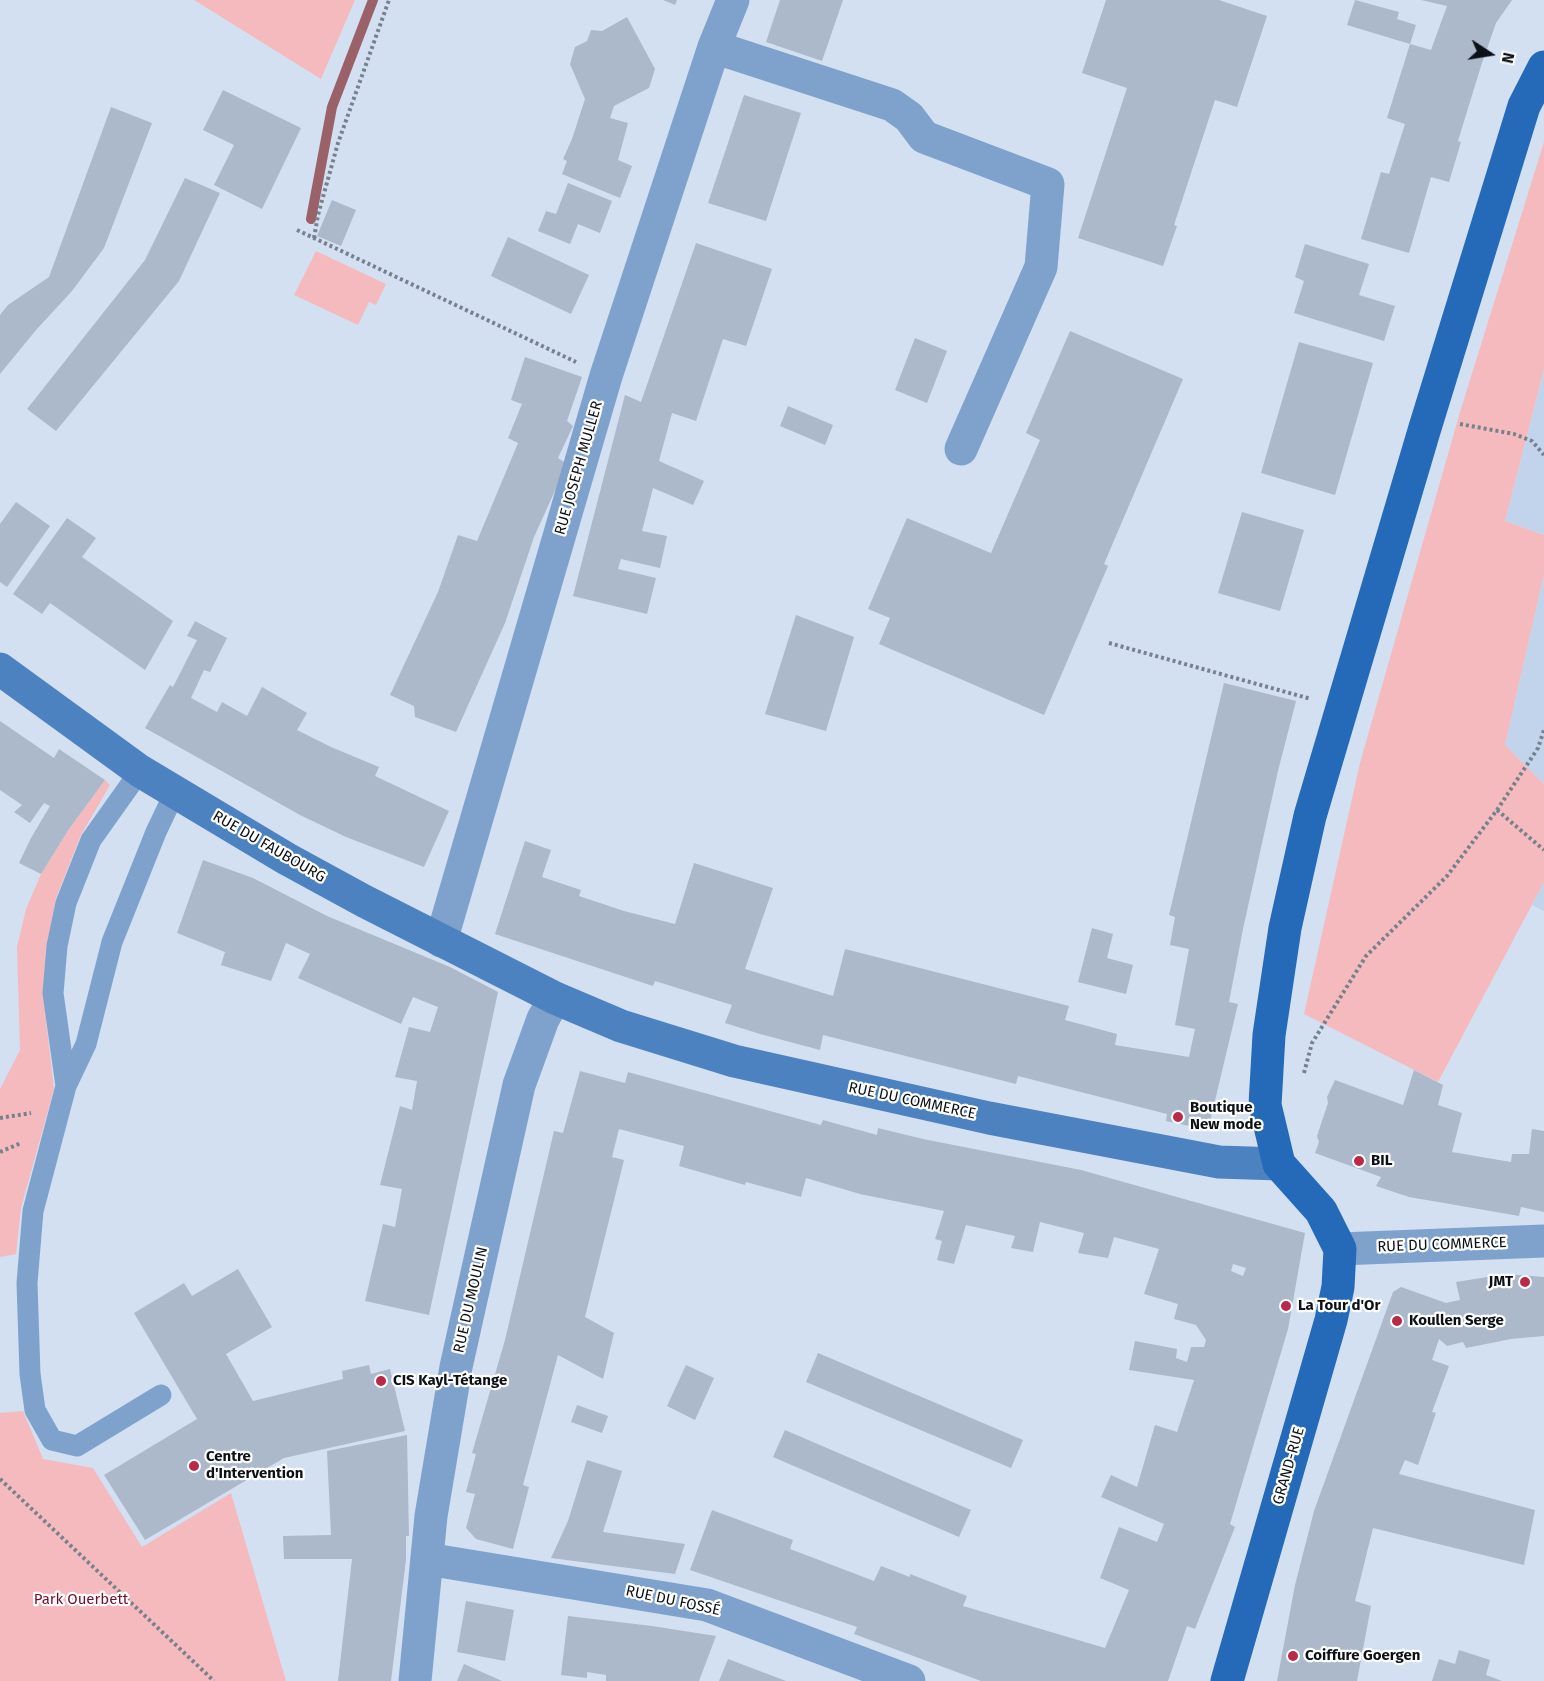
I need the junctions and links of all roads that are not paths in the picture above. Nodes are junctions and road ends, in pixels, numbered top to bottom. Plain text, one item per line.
1 (732, 0) edge
2 (714, 47) junction
3 (1544, 67) edge
4 (961, 449) dead end
5 (0, 669) edge
6 (140, 771) junction
7 (175, 792) junction
8 (441, 941) junction
9 (555, 998) junction
10 (66, 1086) junction
11 (1279, 1164) junction
12 (1544, 1241) edge
13 (1340, 1249) junction
14 (161, 1395) dead end
15 (427, 1559) junction
16 (415, 1681) edge
17 (909, 1681) edge
18 (1227, 1681) edge

1 - 2 street, RUE JOSEPH MULLER
2 - 4 street
2 - 8 street, RUE JOSEPH MULLER
3 - 11 main road
5 - 6 main road, RUE DU FAUBOURG
6 - 7 main road, RUE DU FAUBOURG
6 - 10 lane
7 - 8 main road, RUE DU FAUBOURG
7 - 10 lane
8 - 9 main road, RUE DU FAUBOURG
9 - 11 main road, RUE DU COMMERCE
9 - 15 street, RUE DU MOULIN
10 - 14 lane
11 - 13 main road
12 - 13 street, RUE DU COMMERCE
13 - 18 main road, GRAND-RUE
15 - 16 street, RUE DU MOULIN
15 - 17 street, RUE DU FOSSÉ

